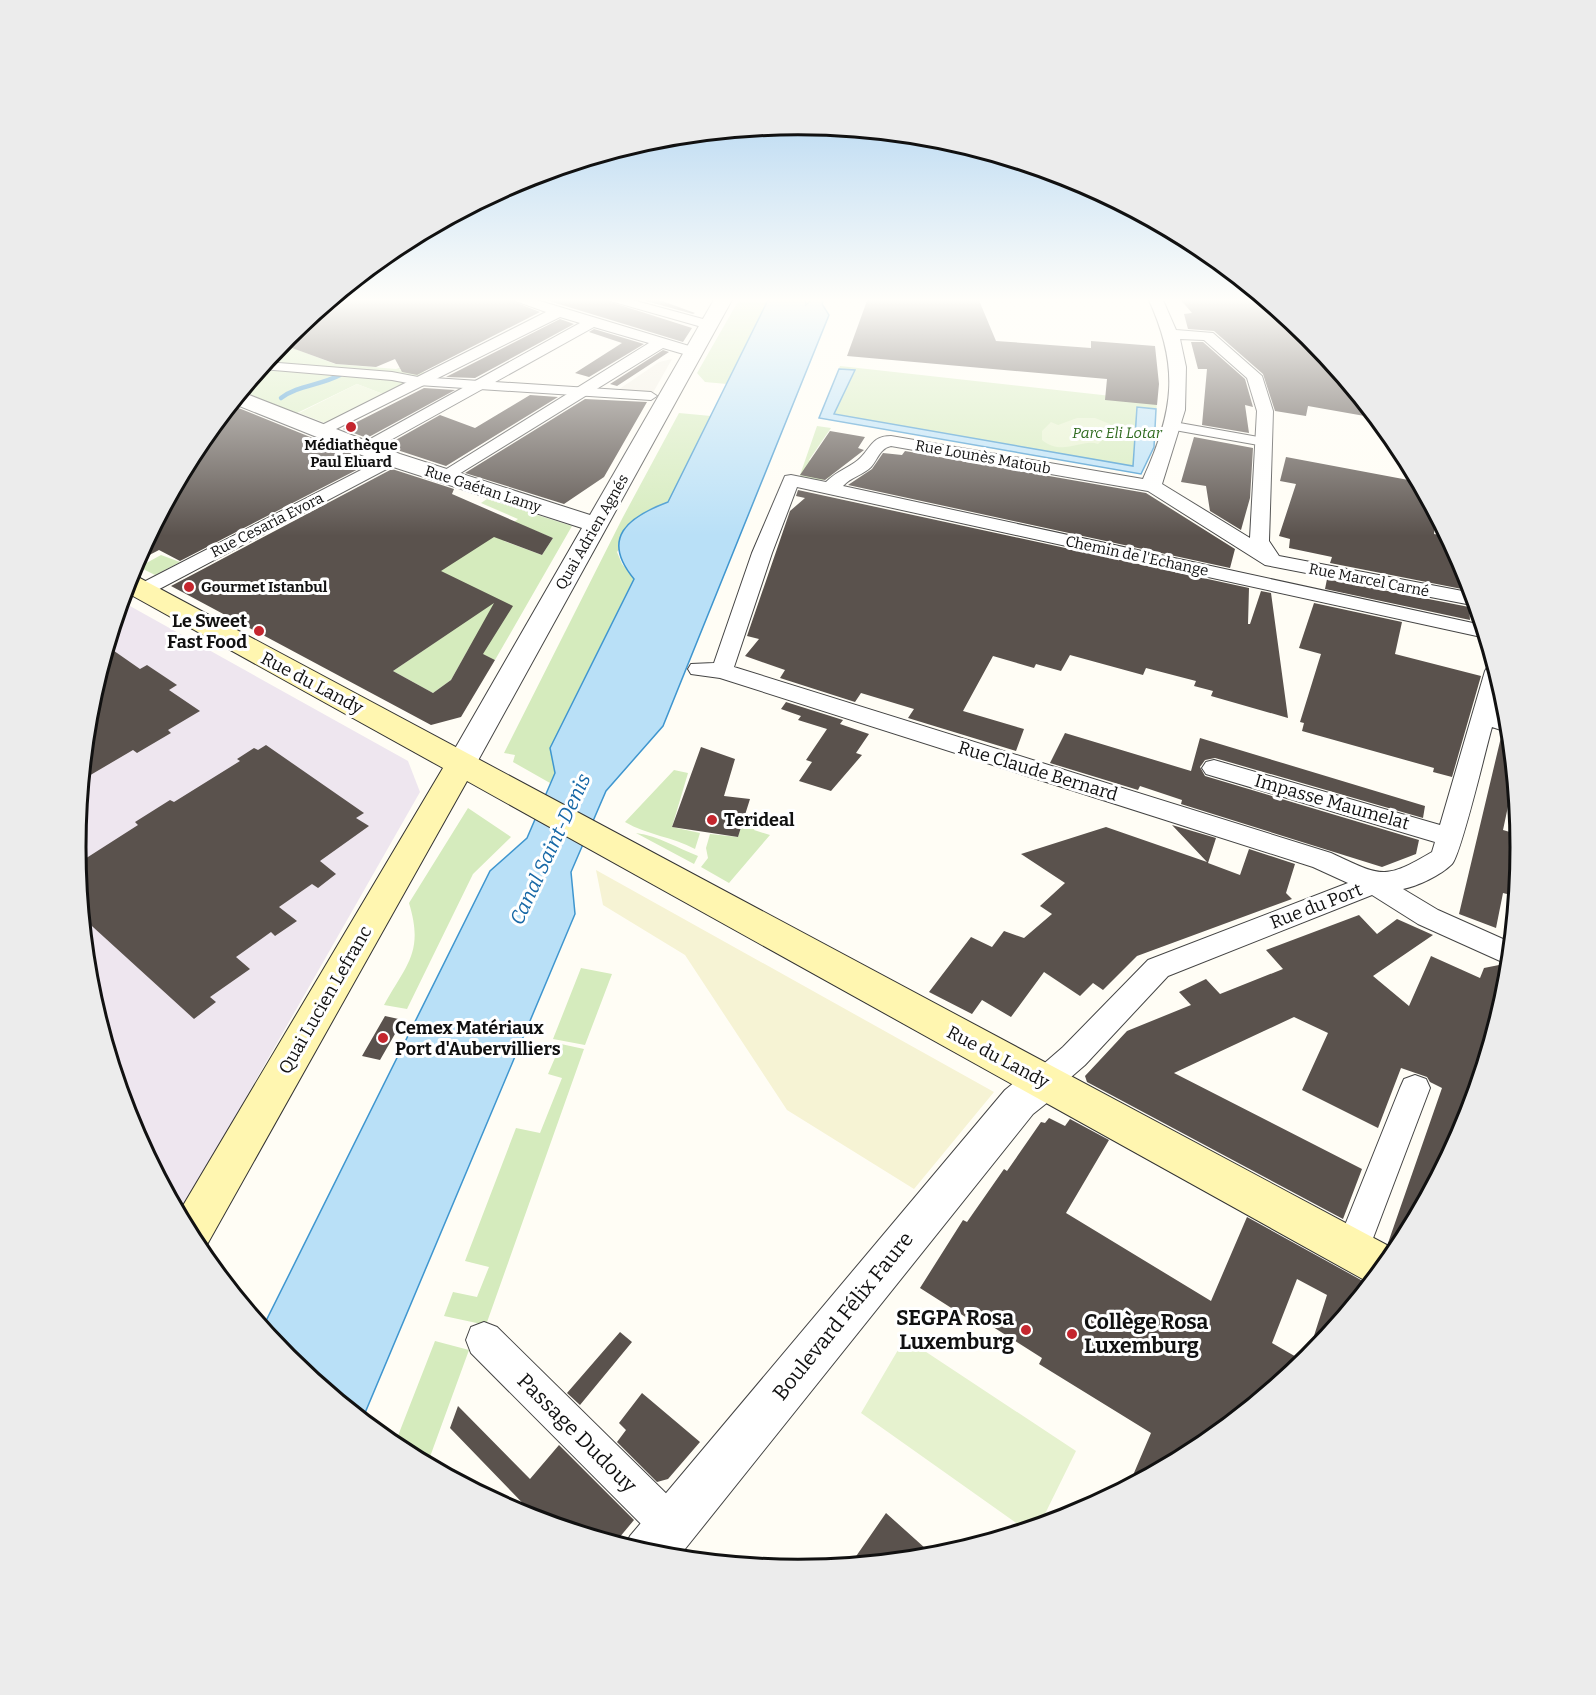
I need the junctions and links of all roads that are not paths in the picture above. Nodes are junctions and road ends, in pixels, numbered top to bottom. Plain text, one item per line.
1 (398, 377) edge
2 (426, 377) edge
3 (491, 377) edge
4 (606, 377) edge
5 (679, 377) edge
6 (1178, 377) edge
7 (1254, 377) edge
8 (418, 381) junction
9 (478, 384) junction
10 (582, 392) junction
11 (651, 396) dead end
12 (244, 400) edge
13 (1174, 426) junction
14 (320, 430) junction
15 (1264, 442) junction
16 (363, 448) junction
17 (392, 459) junction
18 (446, 477) junction
19 (1152, 483) junction
20 (831, 488) junction
21 (596, 525) junction
22 (1268, 560) junction
23 (136, 585) edge
24 (135, 587) edge
25 (1465, 598) edge
26 (1477, 630) edge
27 (710, 670) joint
28 (1492, 686) edge
29 (1483, 714) junction
30 (1499, 721) edge
31 (460, 766) junction
32 (1214, 768) dead end
33 (1450, 837) junction
34 (1374, 884) junction
35 (1502, 951) edge
36 (1044, 1082) junction
37 (1415, 1088) dead end
38 (195, 1225) edge
39 (1368, 1259) edge
40 (484, 1341) dead end
41 (659, 1540) edge

1 - 8 street
2 - 8 street
3 - 9 street
4 - 10 street
5 - 21 street, Quai Adrien Agnés
6 - 13 street
7 - 15 street
8 - 9 street
8 - 14 street
9 - 10 street
9 - 16 street
10 - 11 street
10 - 18 street
12 - 14 street, Rue Gaétan Lamy
13 - 15 street
13 - 19 street
14 - 16 street, Rue Gaétan Lamy
15 - 22 street
16 - 17 street, Rue Gaétan Lamy
17 - 18 street, Rue Gaétan Lamy
17 - 23 street, Rue Cesaria Evora
18 - 21 street, Rue Gaétan Lamy
19 - 20 street, Rue Lounès Matoub
19 - 22 street
20 - 26 street, Chemin de l'Echange
20 - 27 street, Chemin de l'Echange
21 - 31 street, Quai Adrien Agnés
22 - 25 street, Rue Marcel Carné
24 - 31 main road, Rue du Landy
27 - 34 street, Rue Claude Bernard
28 - 29 street, Rue du Port
29 - 30 street
29 - 33 street, Rue du Port
31 - 36 main road, Rue du Landy
31 - 38 main road, Quai Lucien Lefranc
32 - 33 street, Impasse Maumelat
33 - 34 street, Rue du Port
34 - 35 street, Rue Claude Bernard
34 - 36 street, Rue du Port
36 - 39 main road, Rue du Landy
36 - 41 street, Boulevard Félix Faure
37 - 39 street
40 - 41 street, Passage Dudouy

